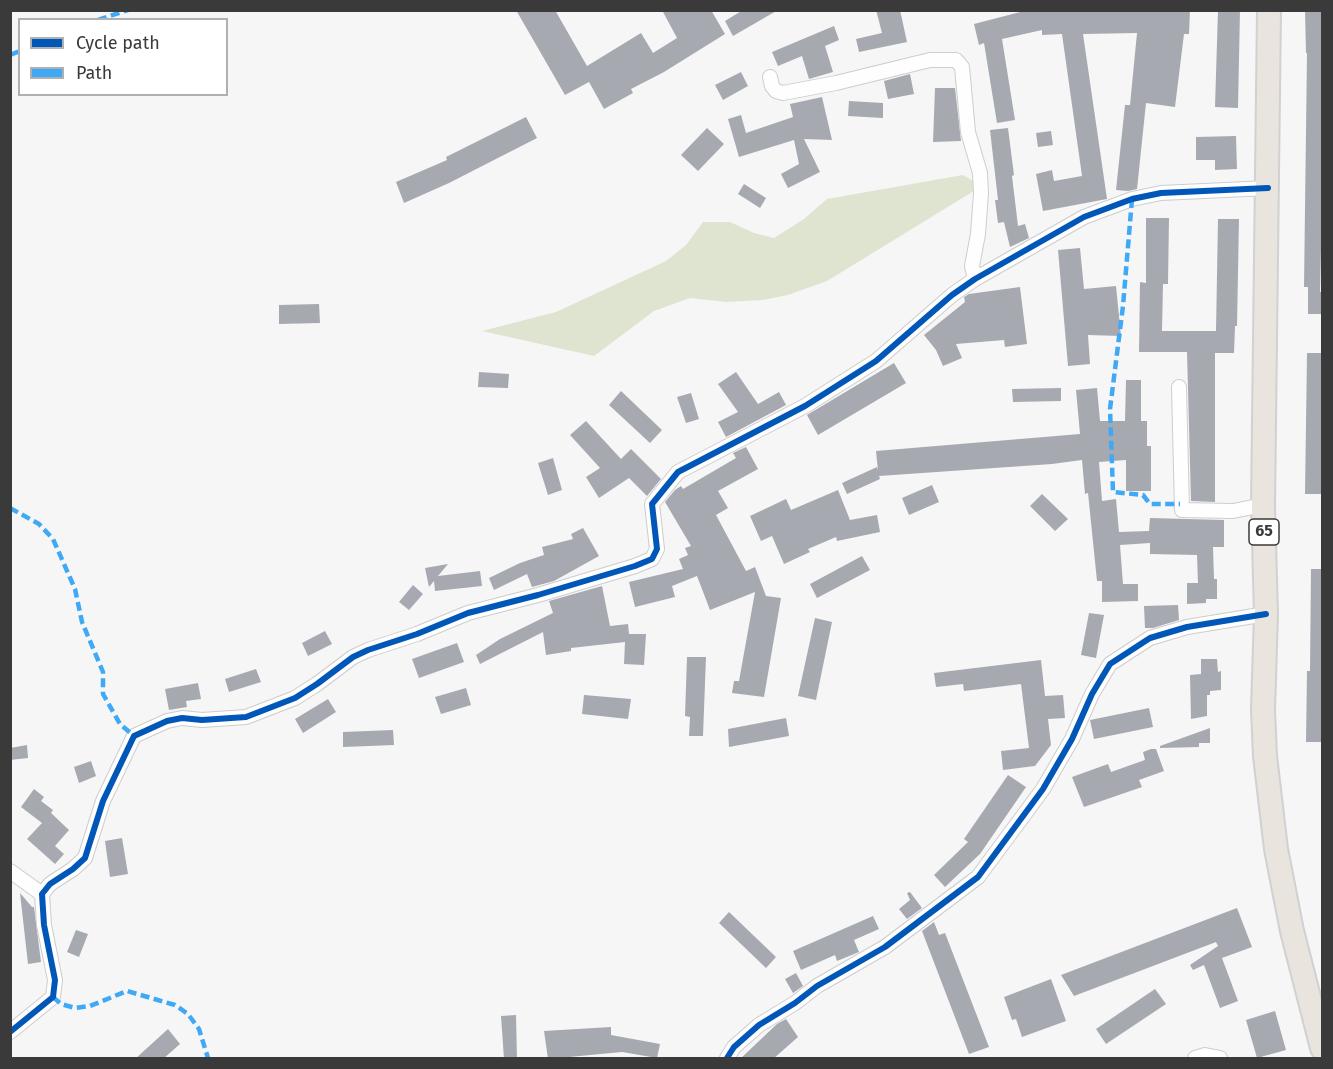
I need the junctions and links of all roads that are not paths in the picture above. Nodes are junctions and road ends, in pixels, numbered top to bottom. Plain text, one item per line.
1 (1269, 10) edge
2 (770, 77) dead end
3 (1268, 189) junction
4 (975, 279) junction
5 (1179, 387) dead end
6 (1263, 505) junction
7 (1266, 614) junction
8 (10, 871) edge
9 (42, 894) junction
10 (10, 1032) edge
11 (1323, 1048) edge
12 (1323, 1055) edge
13 (727, 1059) edge
14 (1195, 1059) edge
15 (1220, 1059) edge
16 (1314, 1059) edge

1 - 3 main road, 65
2 - 4 street
3 - 4 street
3 - 6 main road, 65
4 - 9 street
5 - 6 street
6 - 7 main road, 65
7 - 11 main road, 65
7 - 13 street
8 - 9 street
9 - 10 street
12 - 16 street
14 - 15 street

